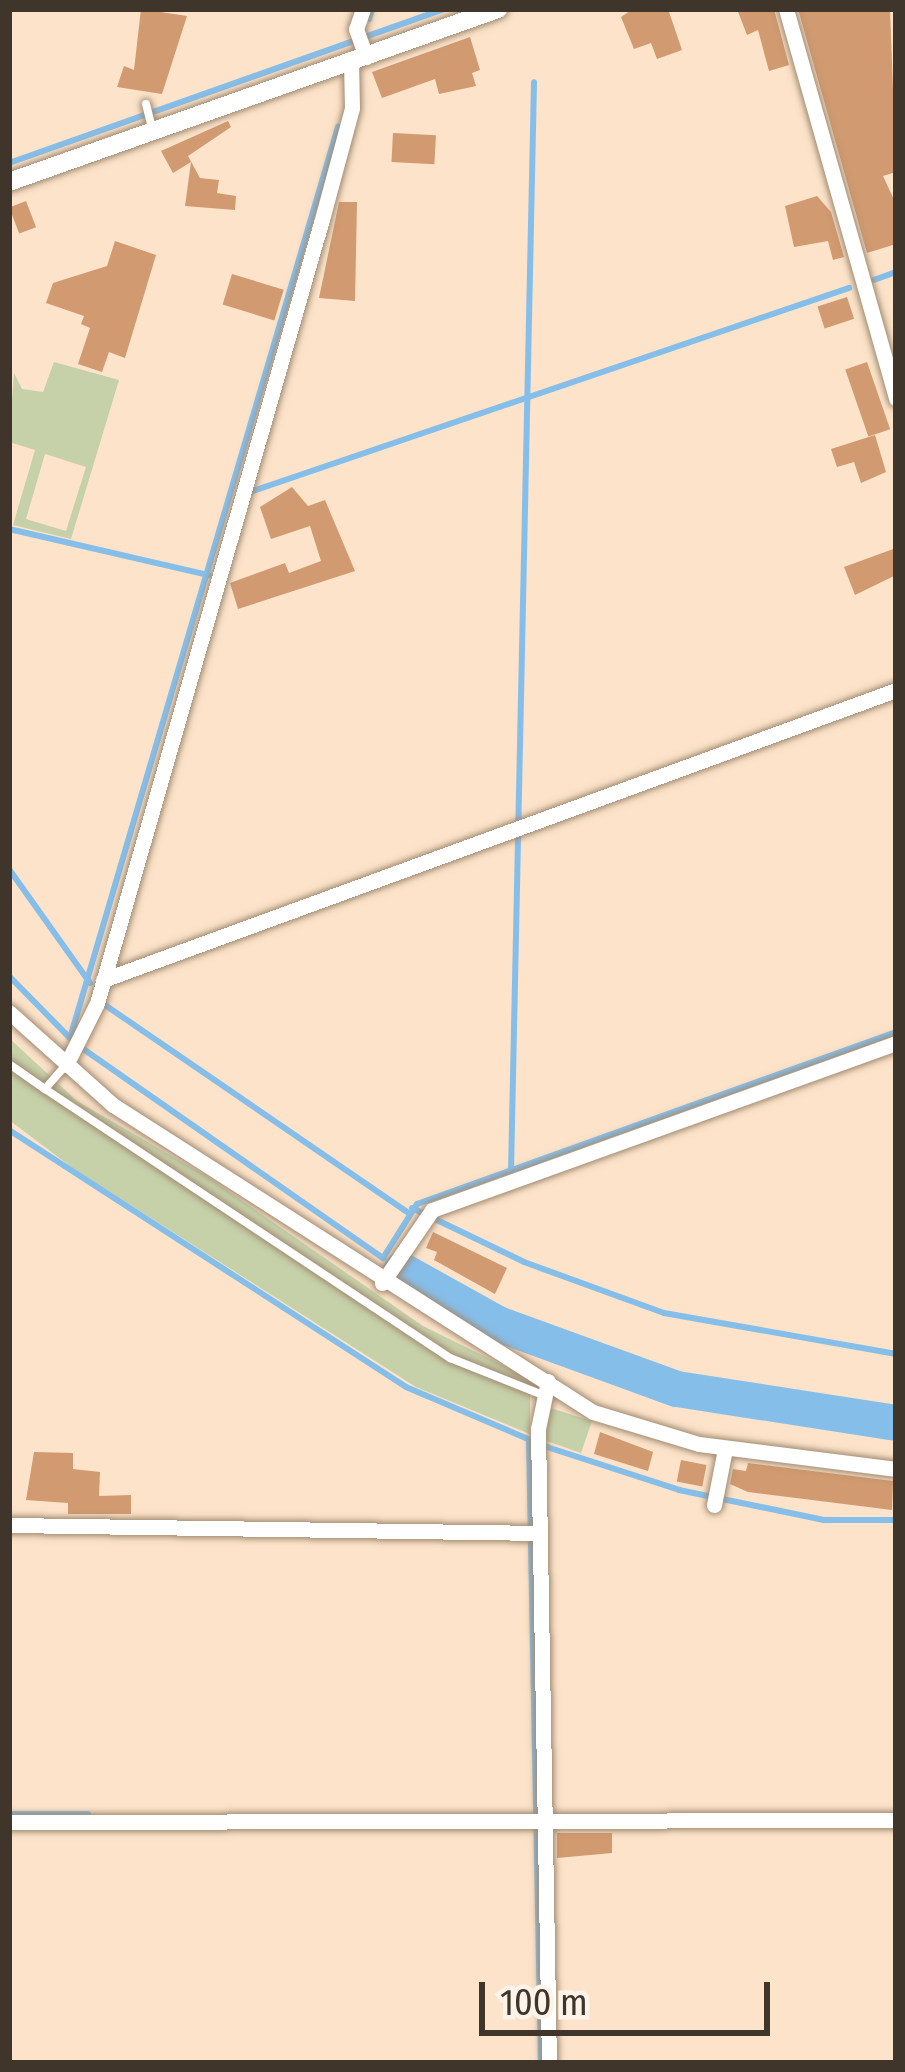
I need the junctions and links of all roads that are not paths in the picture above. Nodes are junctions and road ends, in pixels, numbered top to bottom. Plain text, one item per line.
1 (363, 9) edge
2 (498, 9) edge
3 (785, 9) edge
4 (461, 14) edge
5 (359, 50) junction
6 (147, 106) dead end
7 (152, 128) junction
8 (9, 182) edge
9 (896, 399) edge
10 (896, 690) edge
11 (104, 980) junction
12 (9, 1012) edge
13 (896, 1043) edge
14 (70, 1060) junction
15 (9, 1064) edge
16 (45, 1089) junction
17 (390, 1271) junction
18 (546, 1389) junction
19 (725, 1449) junction
20 (896, 1469) edge
21 (715, 1500) dead end
22 (9, 1525) edge
23 (533, 1533) junction
24 (896, 1820) edge
25 (9, 1822) edge
26 (538, 1822) junction
27 (549, 2063) edge

1 - 5 street
2 - 4 street
3 - 9 street
4 - 5 street
5 - 7 street
5 - 11 street
6 - 7 lane
7 - 8 street
10 - 11 street
11 - 14 street
12 - 14 street
13 - 17 street
14 - 16 lane
14 - 17 street
15 - 16 lane
16 - 18 lane
17 - 18 street
18 - 19 street
18 - 23 street
19 - 20 street
19 - 21 street
22 - 23 street
23 - 26 street
24 - 26 street
25 - 26 street
26 - 27 street

